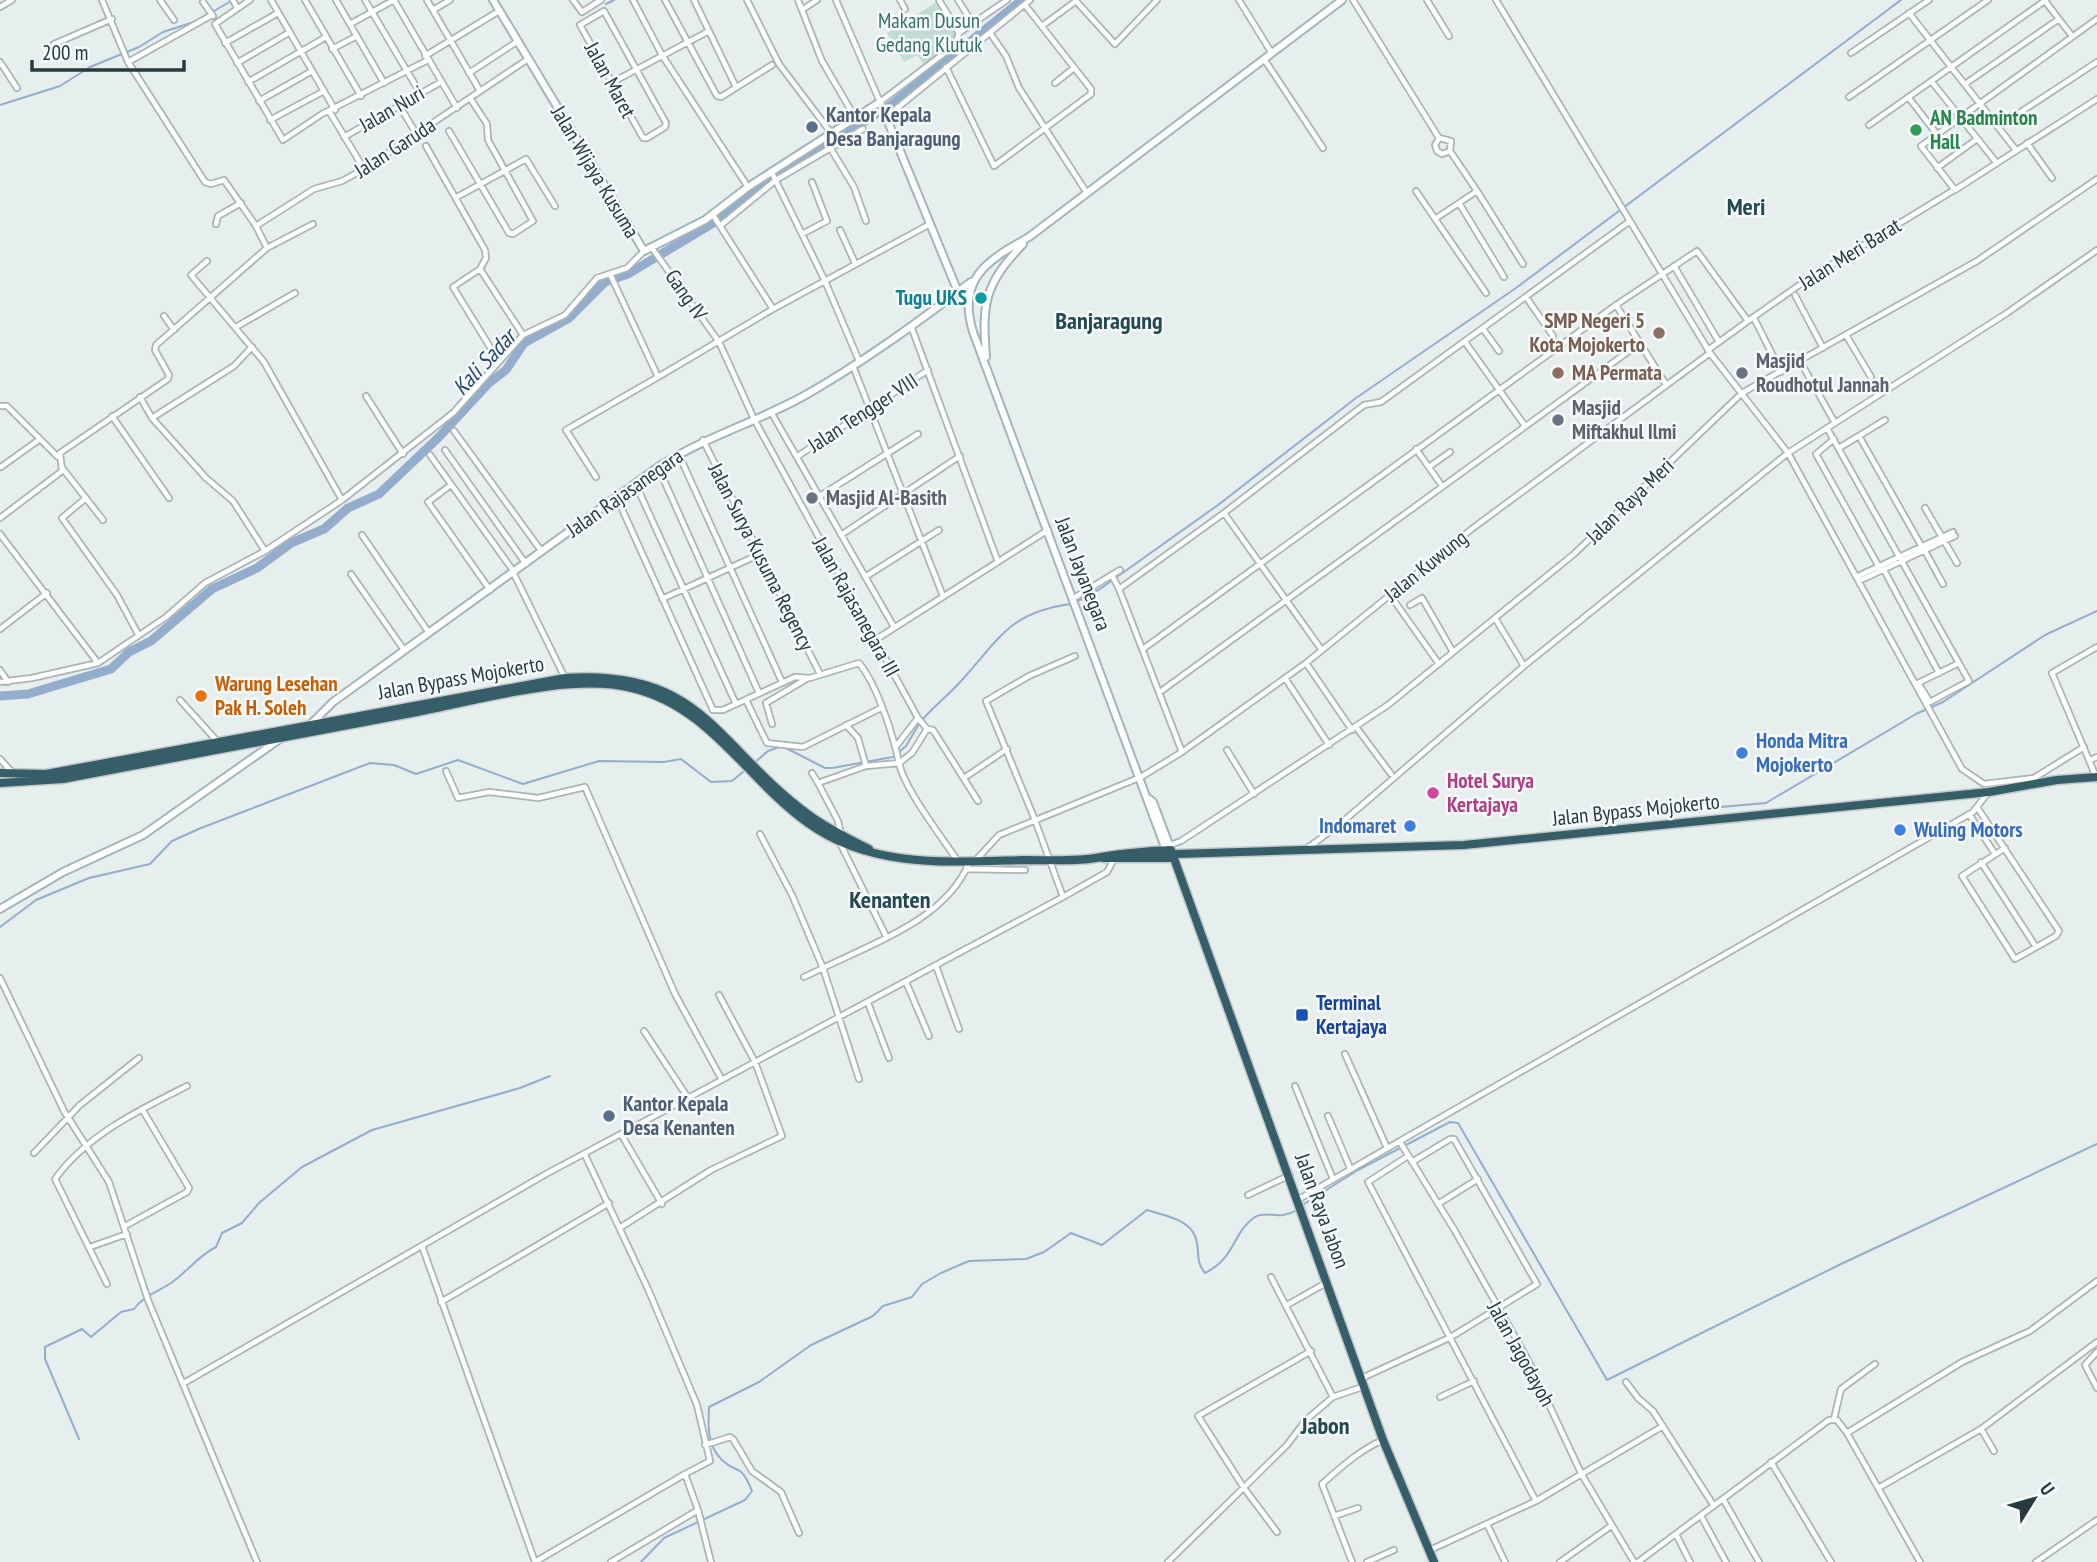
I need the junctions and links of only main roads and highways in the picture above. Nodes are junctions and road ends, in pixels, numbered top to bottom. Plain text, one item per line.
1 (287, 732) junction
2 (744, 758) junction
3 (0, 773) edge
4 (2097, 778) edge
5 (0, 783) edge
6 (1173, 855) junction
7 (1100, 858) junction
8 (1434, 1562) edge

1 - 2 highway, Jalan Bypass Mojokerto
1 - 2 highway, Jalan Bypass Mojokerto
1 - 3 highway, Jalan Bypass Mojokerto
1 - 5 highway, Jalan Bypass Mojokerto
2 - 7 highway, Jalan Bypass Mojokerto
4 - 6 highway, Jalan Bypass Mojokerto
6 - 7 highway, Jalan Bypass Mojokerto
6 - 7 highway, Jalan Bypass Mojokerto
6 - 8 highway, Jalan Raya Jabon

